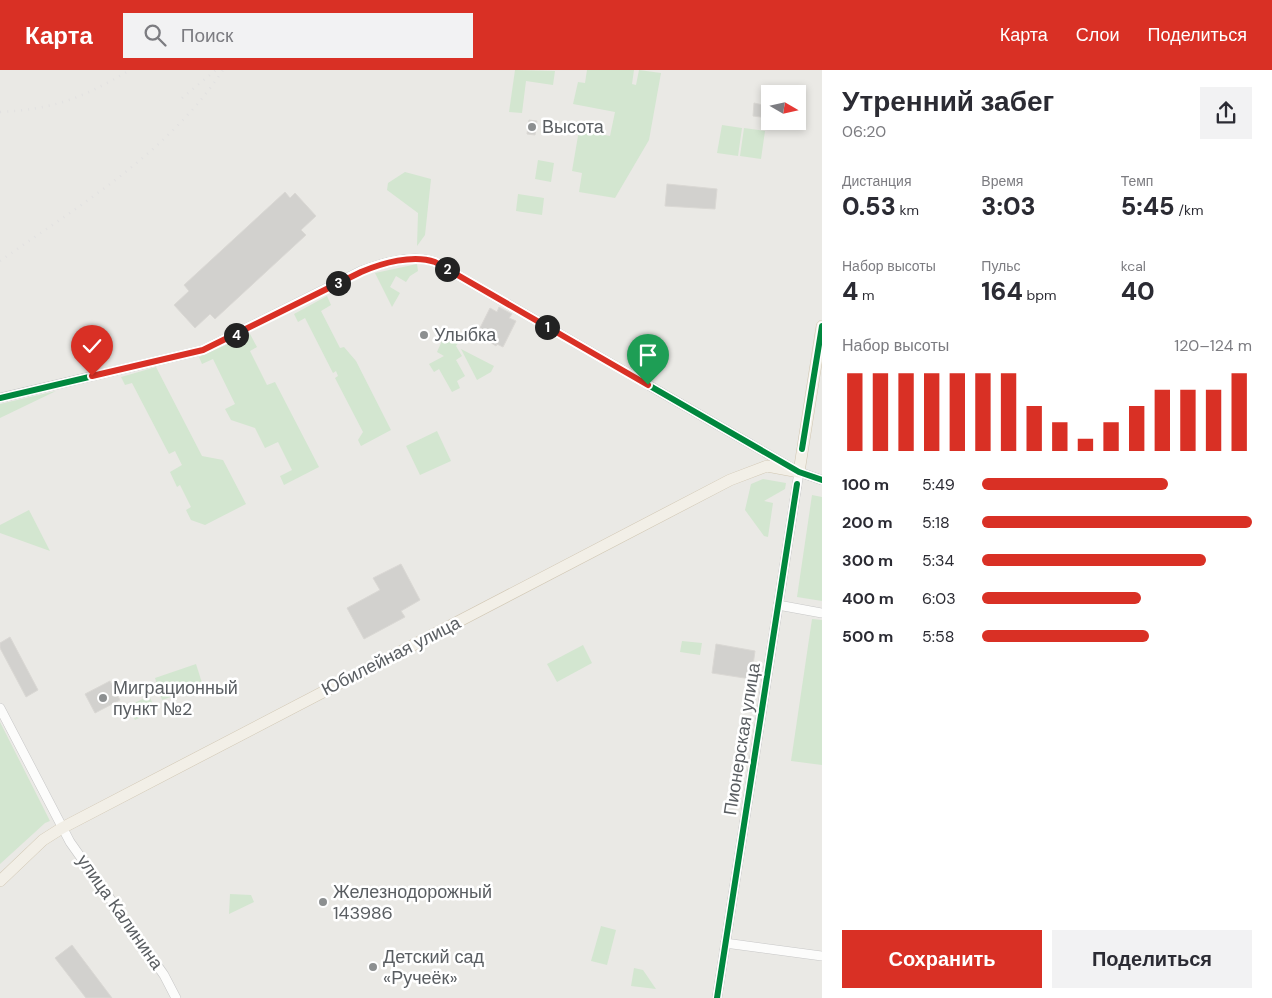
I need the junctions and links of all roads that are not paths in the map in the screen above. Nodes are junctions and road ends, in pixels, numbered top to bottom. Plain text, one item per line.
1 (822, 326) edge
2 (0, 398) edge
3 (768, 460) junction
4 (799, 472) junction
5 (822, 480) edge
6 (778, 606) junction
7 (822, 613) edge
8 (0, 708) edge
9 (62, 828) junction
10 (0, 881) edge
11 (725, 943) junction
12 (822, 956) edge
13 (176, 998) edge
14 (717, 998) edge

1 - 4 main road, Пионерская улица
2 - 3 street
3 - 4 main road
3 - 9 main road, Юбилейная улица
4 - 5 street
4 - 6 street, Пионерская улица
6 - 7 street
6 - 11 street, Пионерская улица
8 - 9 street, улица Калинина
9 - 10 main road, Юбилейная улица
9 - 13 street, улица Калинина
11 - 12 street
11 - 14 street, Пионерская улица

